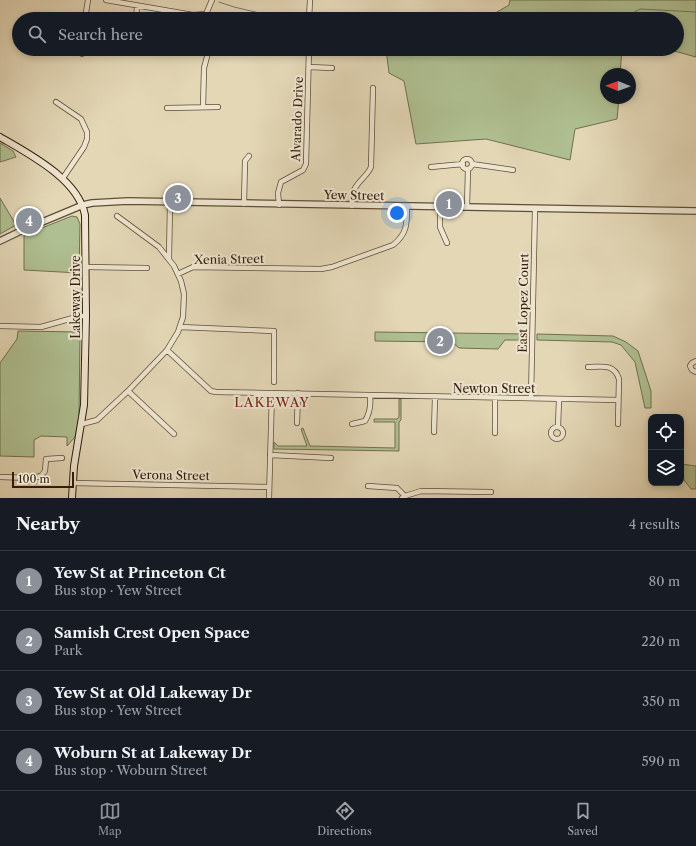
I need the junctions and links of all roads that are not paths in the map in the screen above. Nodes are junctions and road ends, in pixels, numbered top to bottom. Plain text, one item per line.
1 (88, 0) edge
2 (106, 0) edge
3 (212, 0) edge
4 (310, 0) edge
5 (137, 6) junction
6 (86, 12) edge
7 (137, 12) edge
8 (174, 12) edge
9 (208, 12) edge
10 (309, 12) edge
11 (207, 56) edge
12 (309, 56) edge
13 (309, 67) junction
14 (332, 68) dead end
15 (373, 88) dead end
16 (56, 102) dead end
17 (203, 107) junction
18 (167, 108) dead end
19 (218, 108) dead end
20 (0, 137) edge
21 (249, 156) dead end
22 (463, 164) junction
23 (472, 164) junction
24 (431, 167) dead end
25 (468, 169) junction
26 (513, 170) dead end
27 (63, 178) junction
28 (170, 203) junction
29 (244, 204) junction
30 (83, 205) junction
31 (279, 205) junction
32 (352, 206) junction
33 (407, 207) junction
34 (440, 207) junction
35 (466, 207) junction
36 (534, 208) junction
37 (696, 211) edge
38 (117, 216) dead end
39 (0, 241) edge
40 (447, 243) dead end
41 (169, 259) junction
42 (86, 267) junction
43 (147, 268) dead end
44 (178, 274) junction
45 (86, 316) junction
46 (0, 326) edge
47 (180, 327) junction
48 (168, 350) junction
49 (696, 361) edge
50 (588, 367) dead end
51 (696, 372) edge
52 (274, 382) dead end
53 (128, 391) junction
54 (272, 393) junction
55 (298, 393) junction
56 (370, 396) junction
57 (435, 397) junction
58 (495, 398) junction
59 (531, 398) junction
60 (559, 399) junction
61 (618, 400) junction
62 (297, 423) dead end
63 (82, 424) junction
64 (352, 424) dead end
65 (618, 424) dead end
66 (558, 427) dead end
67 (434, 432) dead end
68 (495, 433) dead end
69 (174, 434) dead end
70 (270, 455) junction
71 (62, 458) dead end
72 (331, 458) dead end
73 (0, 477) edge
74 (72, 484) junction
75 (269, 486) junction
76 (368, 486) dead end
77 (490, 492) dead end
78 (403, 497) edge
79 (72, 498) edge
80 (269, 498) edge

1 - 6 street
2 - 5 street
3 - 9 street
4 - 10 street
5 - 7 street
5 - 8 street
11 - 17 street
12 - 13 street, Alvarado Drive
13 - 14 street, Alvarado Drive
13 - 31 street, Alvarado Drive
15 - 32 street
16 - 27 street
17 - 18 street
17 - 19 street
20 - 27 main road, Lakeway Drive
21 - 29 street
22 - 23 street
22 - 24 street
22 - 25 street
23 - 25 street
23 - 26 street
25 - 35 street
27 - 30 main road, Lakeway Drive
28 - 29 street, Yew Street
28 - 30 street, Yew Street
28 - 41 street
29 - 31 street, Yew Street
30 - 39 street, Yew Street
30 - 42 main road, Lakeway Drive
31 - 32 street, Yew Street
32 - 33 street, Yew Street
33 - 34 street, Yew Street
33 - 44 street, Xenia Street
34 - 35 street, Yew Street
34 - 40 street
35 - 36 street, Yew Street
36 - 37 street, Yew Street
36 - 59 street, East Lopez Court
38 - 41 street
41 - 44 street
42 - 43 street
42 - 45 main road, Lakeway Drive
44 - 47 street
45 - 46 street
45 - 63 main road, Lakeway Drive
47 - 48 street
47 - 52 street
48 - 53 street
48 - 54 street, Newton Street
49 - 51 street
50 - 61 street
53 - 63 street
53 - 69 street
54 - 55 street, Newton Street
54 - 70 street
55 - 56 street, Newton Street
55 - 62 street
56 - 57 street, Newton Street
56 - 64 street
57 - 58 street, Newton Street
57 - 67 street
58 - 59 street, Newton Street
58 - 68 street
59 - 60 street, Newton Street
60 - 61 street, Newton Street
60 - 66 street
61 - 65 street
63 - 74 main road, Lakeway Drive
70 - 72 street
70 - 75 street
71 - 73 street
74 - 75 street, Verona Street
74 - 79 main road, Lakeway Drive
75 - 80 street
76 - 78 street
77 - 78 street

